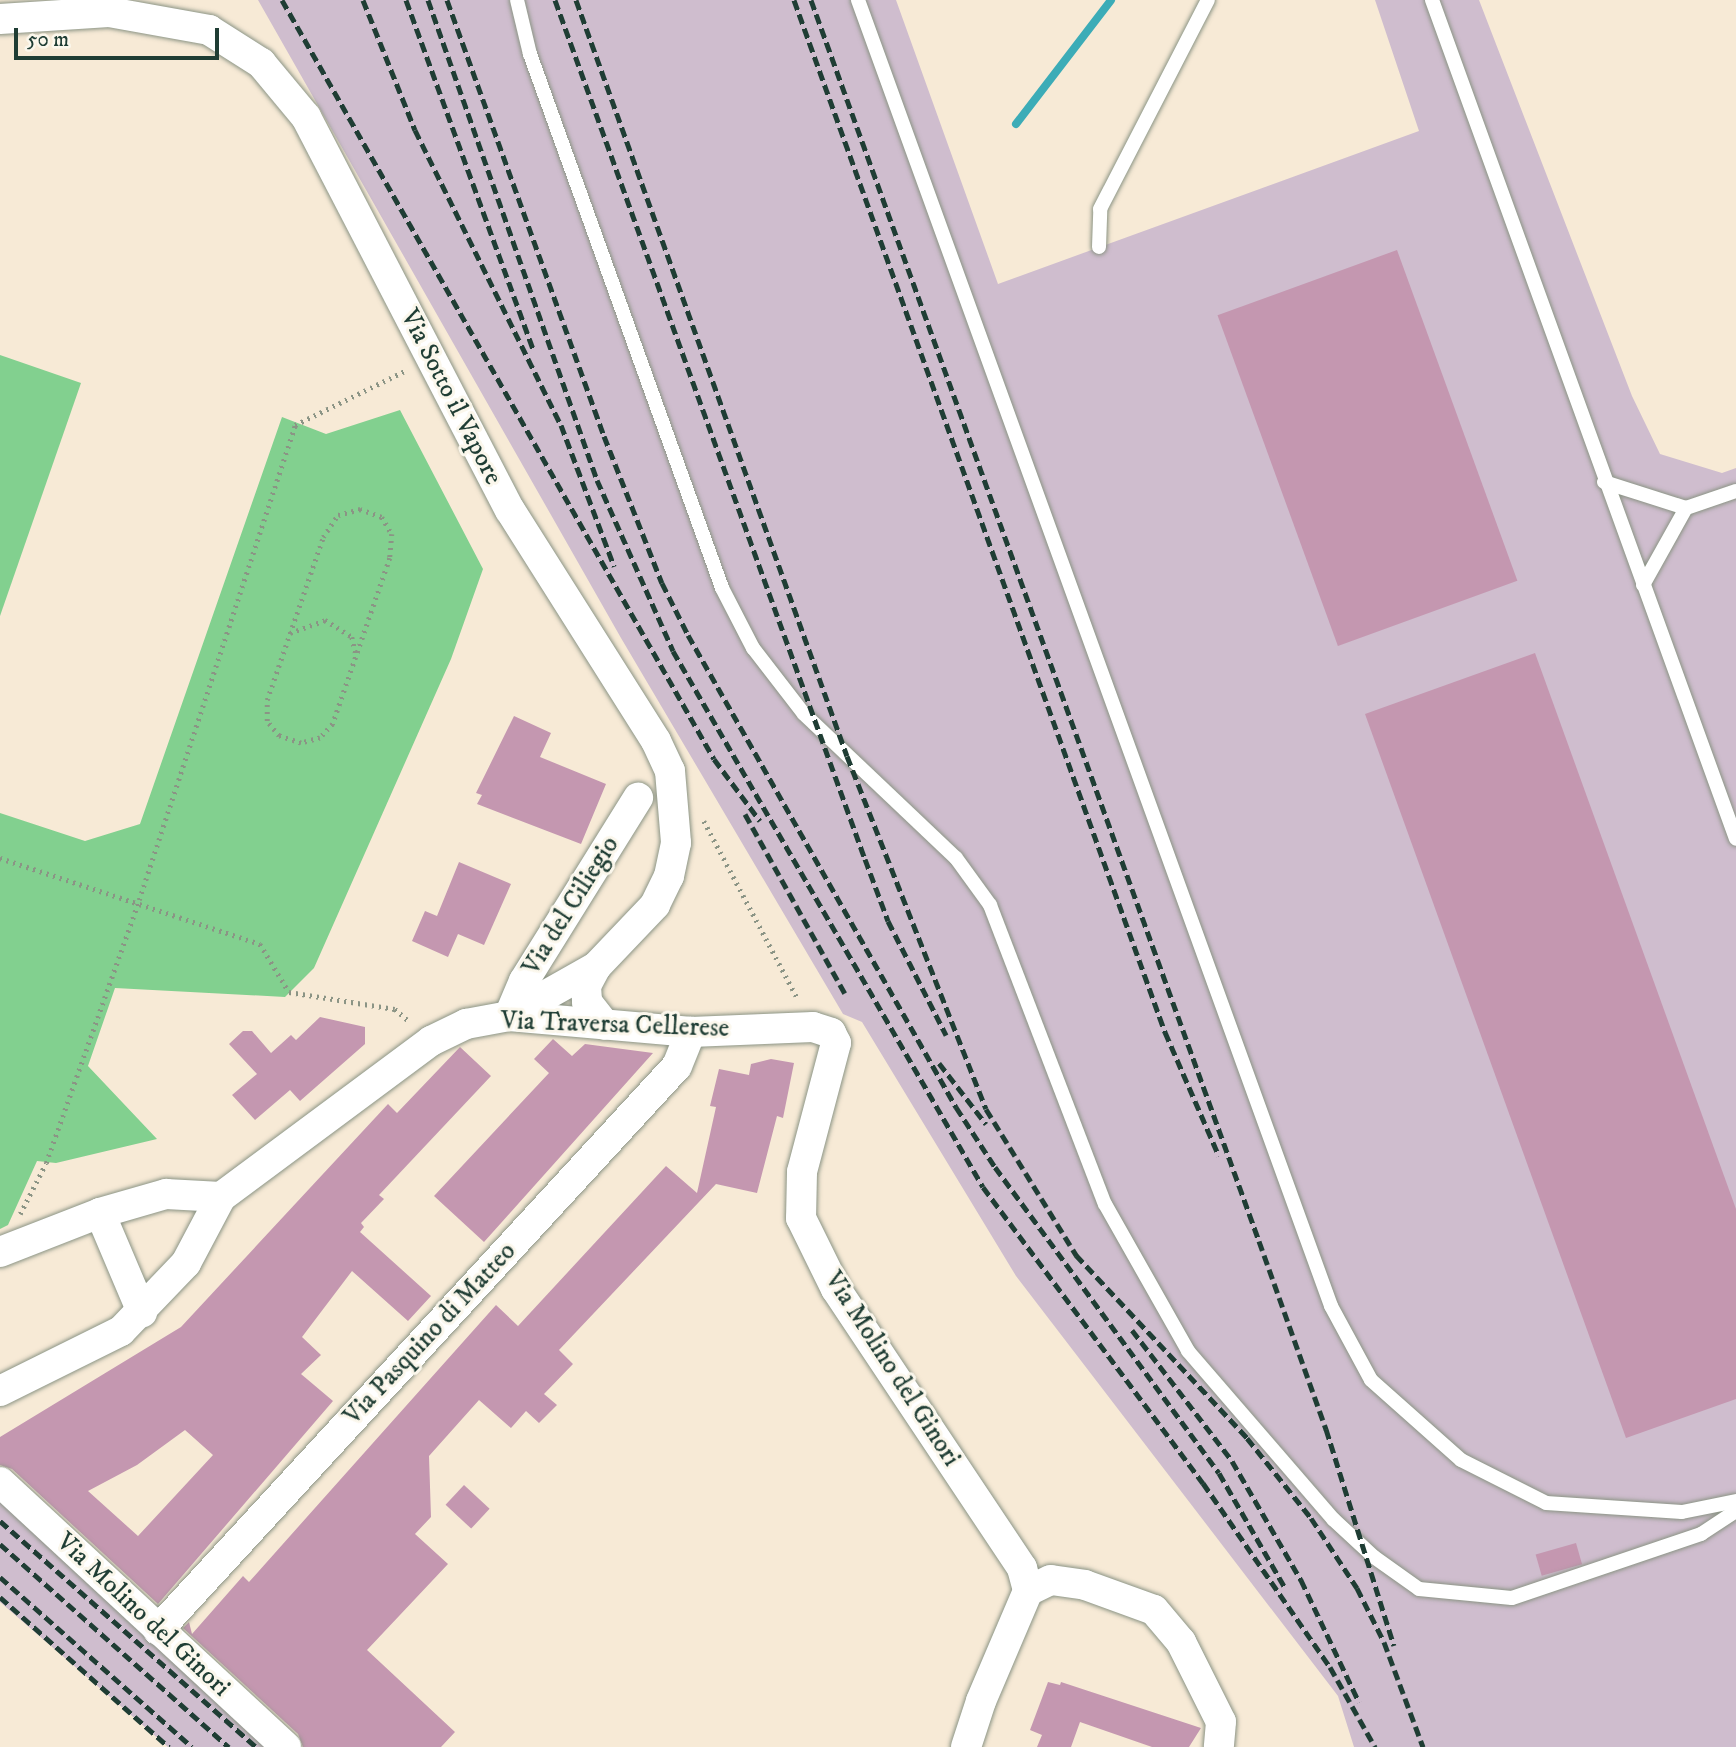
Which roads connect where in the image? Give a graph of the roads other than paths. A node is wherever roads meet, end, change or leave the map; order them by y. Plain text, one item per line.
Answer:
1 (517, 0) edge
2 (858, 0) edge
3 (1208, 0) edge
4 (1432, 0) edge
5 (0, 19) edge
6 (1099, 247) dead end
7 (1604, 482) junction
8 (1736, 491) edge
9 (1686, 508) junction
10 (1643, 585) junction
11 (638, 798) dead end
12 (1736, 839) edge
13 (596, 967) junction
14 (509, 1016) junction
15 (605, 1025) junction
16 (813, 1027) joint
17 (691, 1032) junction
18 (222, 1197) junction
19 (100, 1213) junction
20 (0, 1252) edge
21 (142, 1312) junction
22 (0, 1391) edge
23 (0, 1482) edge
24 (1736, 1501) edge
25 (1736, 1511) edge
26 (1028, 1591) junction
27 (158, 1630) junction
28 (286, 1747) edge
29 (966, 1747) edge
30 (1219, 1747) edge

1 - 25 lane
2 - 24 lane
3 - 6 lane
4 - 7 lane
5 - 13 street, Via Sotto il Vapore
7 - 9 lane
7 - 10 lane
8 - 9 lane
9 - 10 lane
10 - 12 lane
11 - 14 street, Via del Ciliegio
13 - 14 street, Via Sotto il Vapore
13 - 15 street, Via Sotto il Vapore
14 - 15 street, Via Traversa Cellerese
14 - 18 street, Via Traversa Cellerese
15 - 17 street, Via Traversa Cellerese
16 - 17 street, Via Traversa Cellerese
16 - 26 street, Via Molino del Ginori
17 - 27 street, Via Pasquino di Matteo
18 - 19 street
18 - 21 street, Via Traversa Cellerese
19 - 20 street
19 - 21 street
21 - 22 street, Via Traversa Cellerese
23 - 27 street, Via Molino del Ginori
26 - 29 street
26 - 30 street
27 - 28 street, Via Molino del Ginori

